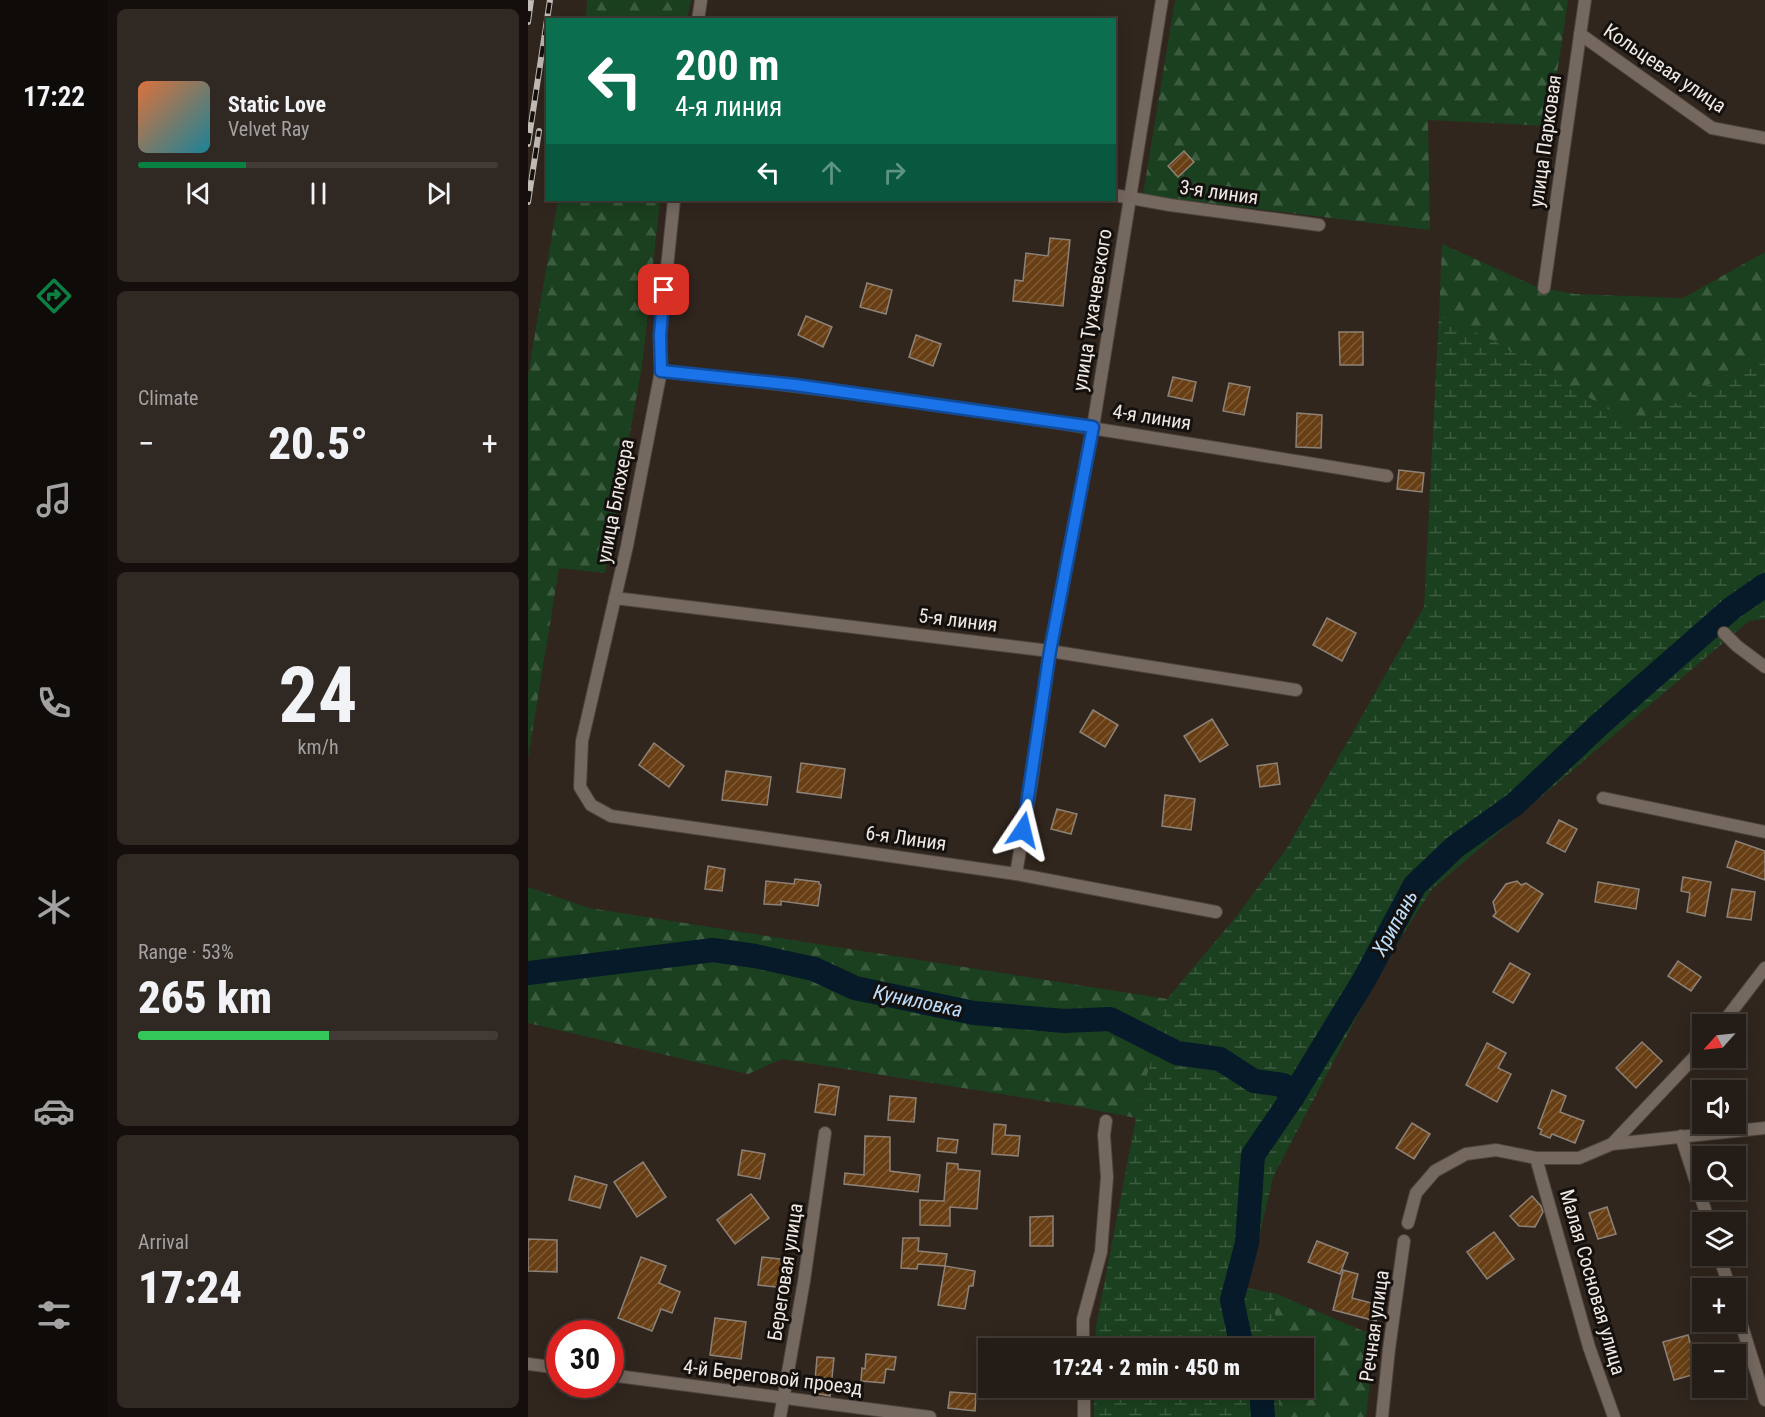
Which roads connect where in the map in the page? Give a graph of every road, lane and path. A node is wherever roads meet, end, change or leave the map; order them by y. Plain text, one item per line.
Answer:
1 (701, 0) edge
2 (1162, 0) edge
3 (1586, 0) edge
4 (698, 18) edge
5 (1580, 34) junction
6 (1765, 138) edge
7 (1116, 195) edge
8 (1131, 197) junction
9 (674, 201) edge
10 (1319, 225) dead end
11 (1544, 288) dead end
12 (661, 371) junction
13 (1093, 427) junction
14 (1387, 476) dead end
15 (615, 597) junction
16 (1724, 633) dead end
17 (1050, 651) junction
18 (1765, 667) edge
19 (1296, 690) dead end
20 (1603, 798) dead end
21 (591, 805) joint
22 (1765, 832) edge
23 (1016, 874) junction
24 (1216, 912) dead end
25 (1765, 968) edge
26 (1730, 1014) edge
27 (1692, 1059) edge
28 (1106, 1121) dead end
29 (1765, 1128) edge
30 (825, 1133) dead end
31 (1681, 1136) junction
32 (1612, 1144) junction
33 (1536, 1158) junction
34 (1706, 1212) edge
35 (1408, 1223) dead end
36 (1404, 1241) dead end
37 (1744, 1332) edge
38 (1083, 1338) edge
39 (528, 1364) edge
40 (546, 1366) edge
41 (624, 1377) edge
42 (1084, 1398) edge
43 (784, 1399) junction
44 (1765, 1400) edge
45 (780, 1417) edge
46 (930, 1417) edge
47 (1084, 1417) edge
48 (1382, 1417) edge
49 (1614, 1417) edge

1 - 4 street
2 - 8 street, улица Тухачевского
3 - 5 street, улица Парковая
5 - 6 street, Кольцевая улица
5 - 11 street, улица Парковая
7 - 8 street, 3-я линия
8 - 10 street, 3-я линия
8 - 13 street, улица Тухачевского
9 - 12 street, улица Блюхера
12 - 13 street, 4-я линия
12 - 15 street, улица Блюхера
13 - 14 street, 4-я линия
13 - 17 street, улица Тухачевского
15 - 17 street, 5-я линия
15 - 21 street, улица Блюхера
16 - 18 street
17 - 19 street, 5-я линия
17 - 23 street, улица Тухачевского
20 - 22 street
21 - 23 street, 6-я Линия
23 - 24 street, 6-я Линия
25 - 26 street
27 - 32 street
28 - 38 street
29 - 31 street
30 - 43 street, Береговая улица
31 - 32 street
31 - 34 street
32 - 33 street
33 - 35 street
33 - 49 street, Малая Сосновая улица
36 - 48 street, Речная улица
37 - 44 street
39 - 40 street
41 - 43 street, 4-й Береговой проезд
42 - 47 street
43 - 45 street, Береговая улица
43 - 46 street, 4-й Береговой проезд

